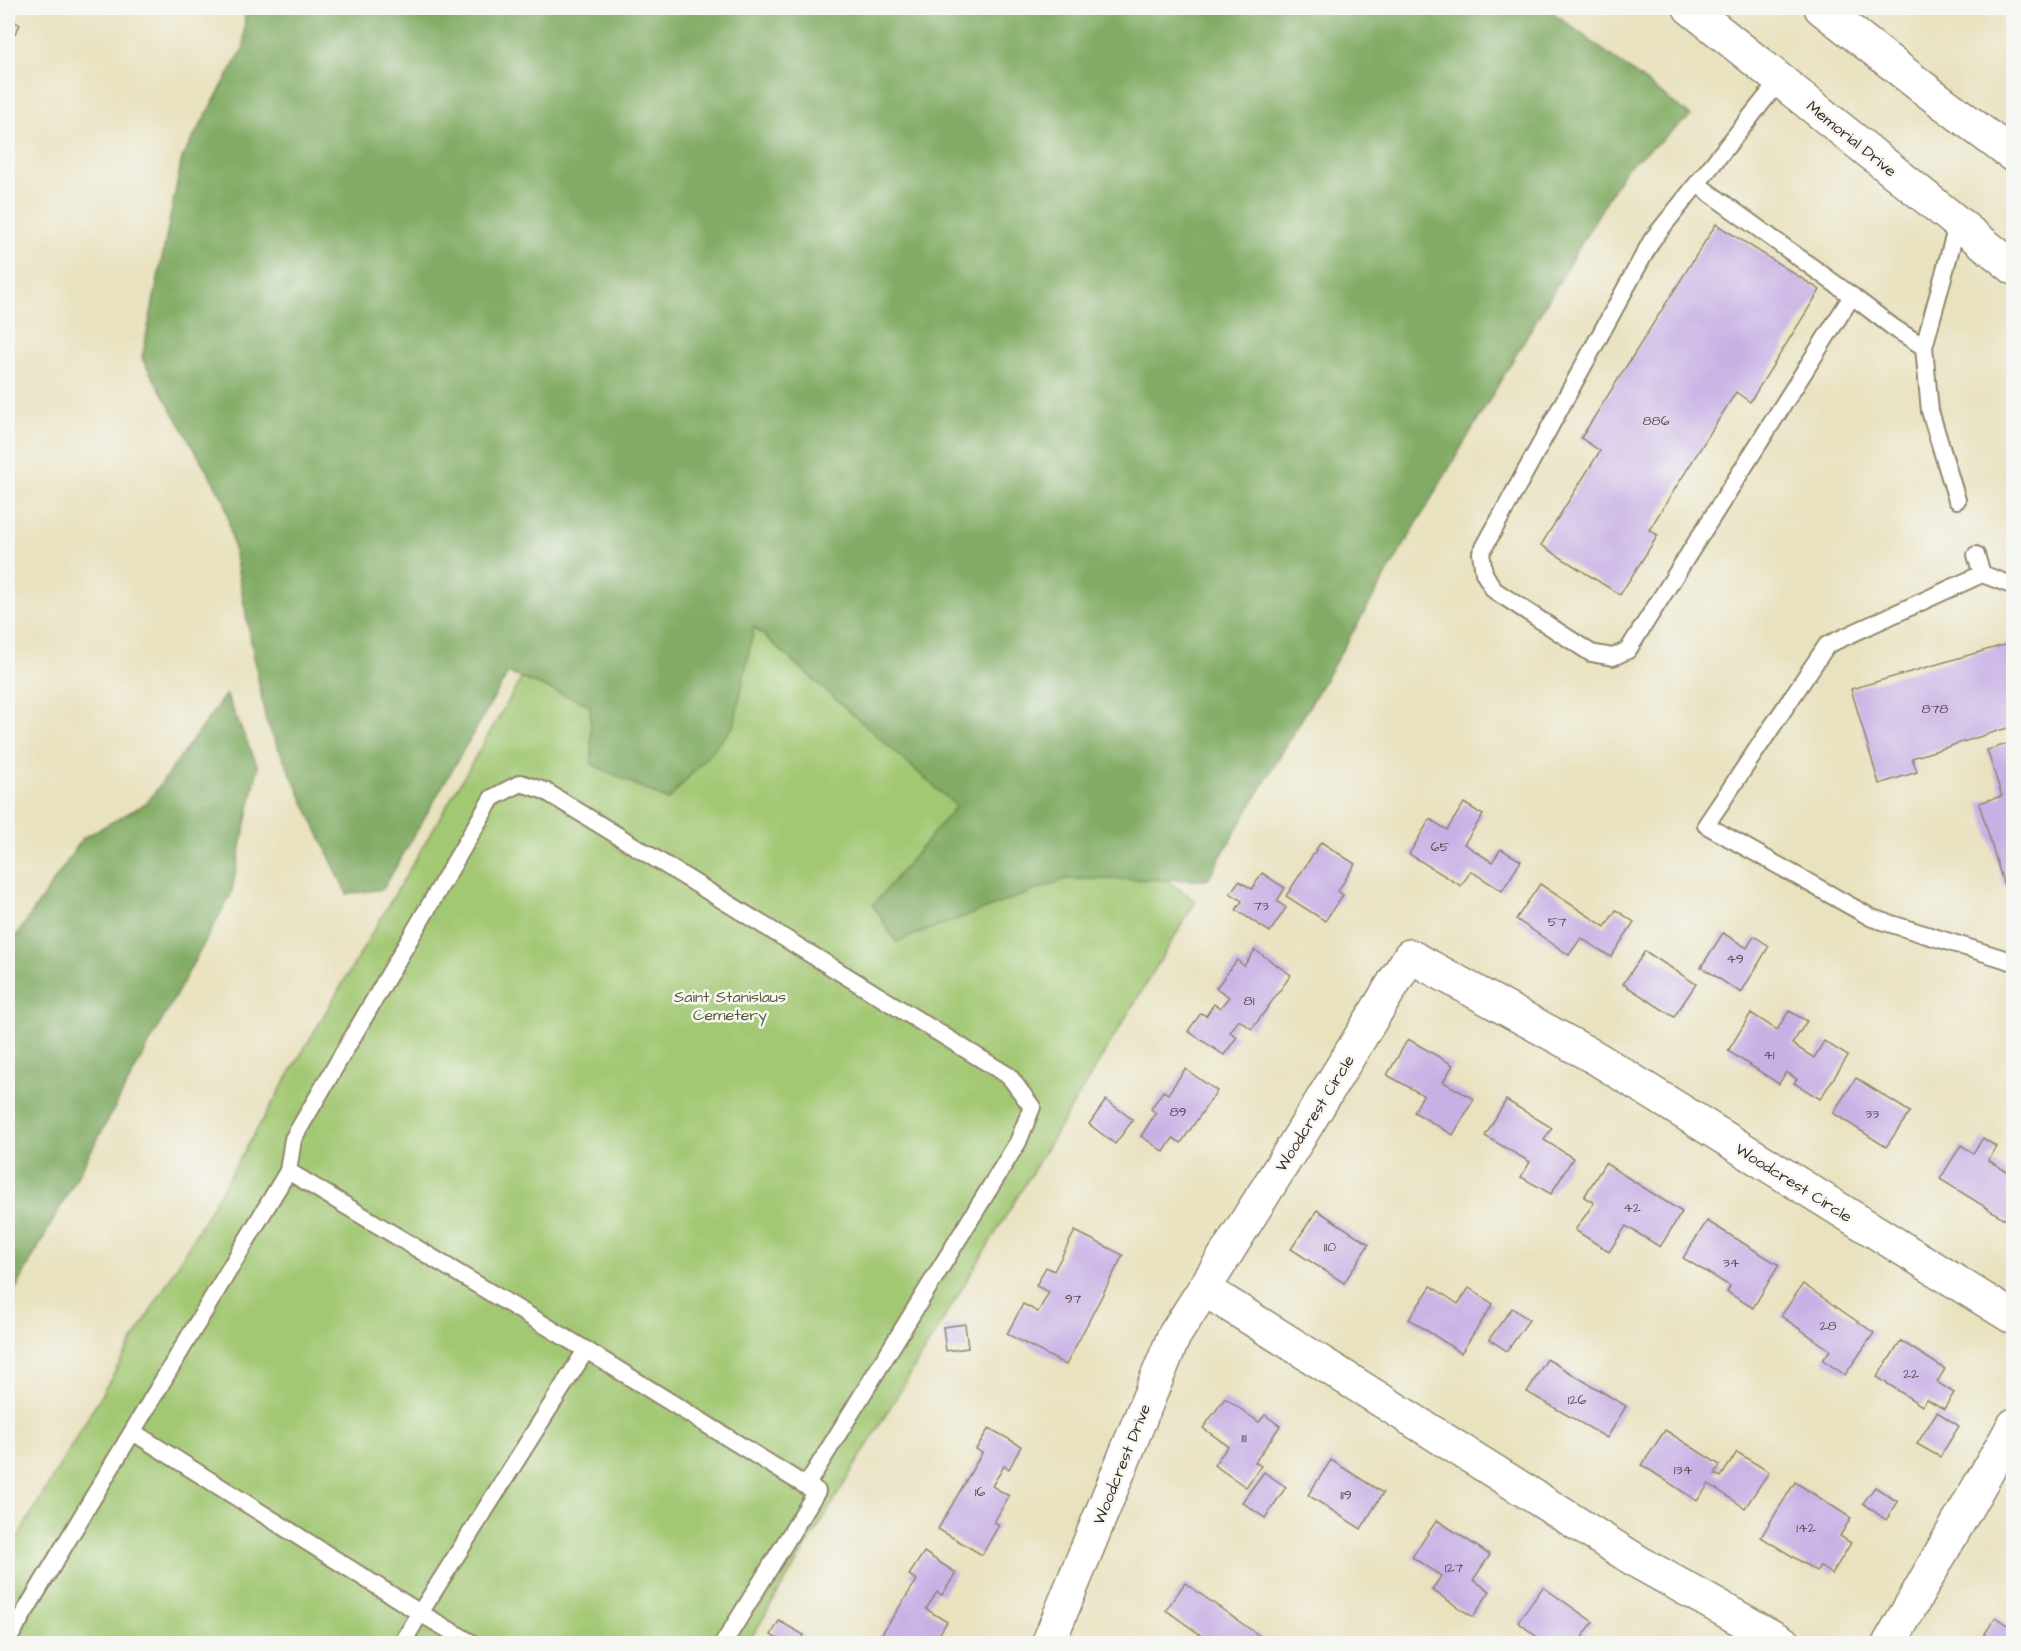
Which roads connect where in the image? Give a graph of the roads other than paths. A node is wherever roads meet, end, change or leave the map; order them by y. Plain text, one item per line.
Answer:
1 (1690, 8) edge
2 (1821, 8) edge
3 (1779, 80) junction
4 (2013, 156) edge
5 (1696, 184) junction
6 (1958, 222) junction
7 (2009, 268) edge
8 (1852, 296) junction
9 (1924, 347) junction
10 (1957, 500) dead end
11 (1976, 555) dead end
12 (1982, 574) junction
13 (2013, 586) edge
14 (2013, 962) edge
15 (288, 1171) junction
16 (1204, 1289) junction
17 (2013, 1318) edge
18 (586, 1350) junction
19 (2013, 1425) edge
20 (133, 1432) junction
21 (807, 1486) junction
22 (420, 1614) junction
23 (8, 1640) edge
24 (402, 1644) edge
25 (473, 1644) edge
26 (723, 1644) edge
27 (1048, 1644) edge
28 (1785, 1644) edge
29 (1889, 1644) edge

1 - 3 street, Memorial Drive
2 - 4 street
3 - 5 lane
3 - 6 street, Memorial Drive
5 - 8 lane
5 - 8 lane
6 - 7 street, Memorial Drive
6 - 9 lane
8 - 9 lane
9 - 10 lane
11 - 12 lane
12 - 13 lane
12 - 14 lane
15 - 18 lane
15 - 20 lane
15 - 21 lane
16 - 17 street, Woodcrest Circle
16 - 27 street, Woodcrest Drive
16 - 28 street
18 - 21 lane
18 - 22 lane
19 - 29 street
20 - 22 lane
20 - 23 lane
21 - 26 lane
22 - 24 lane
22 - 25 lane

